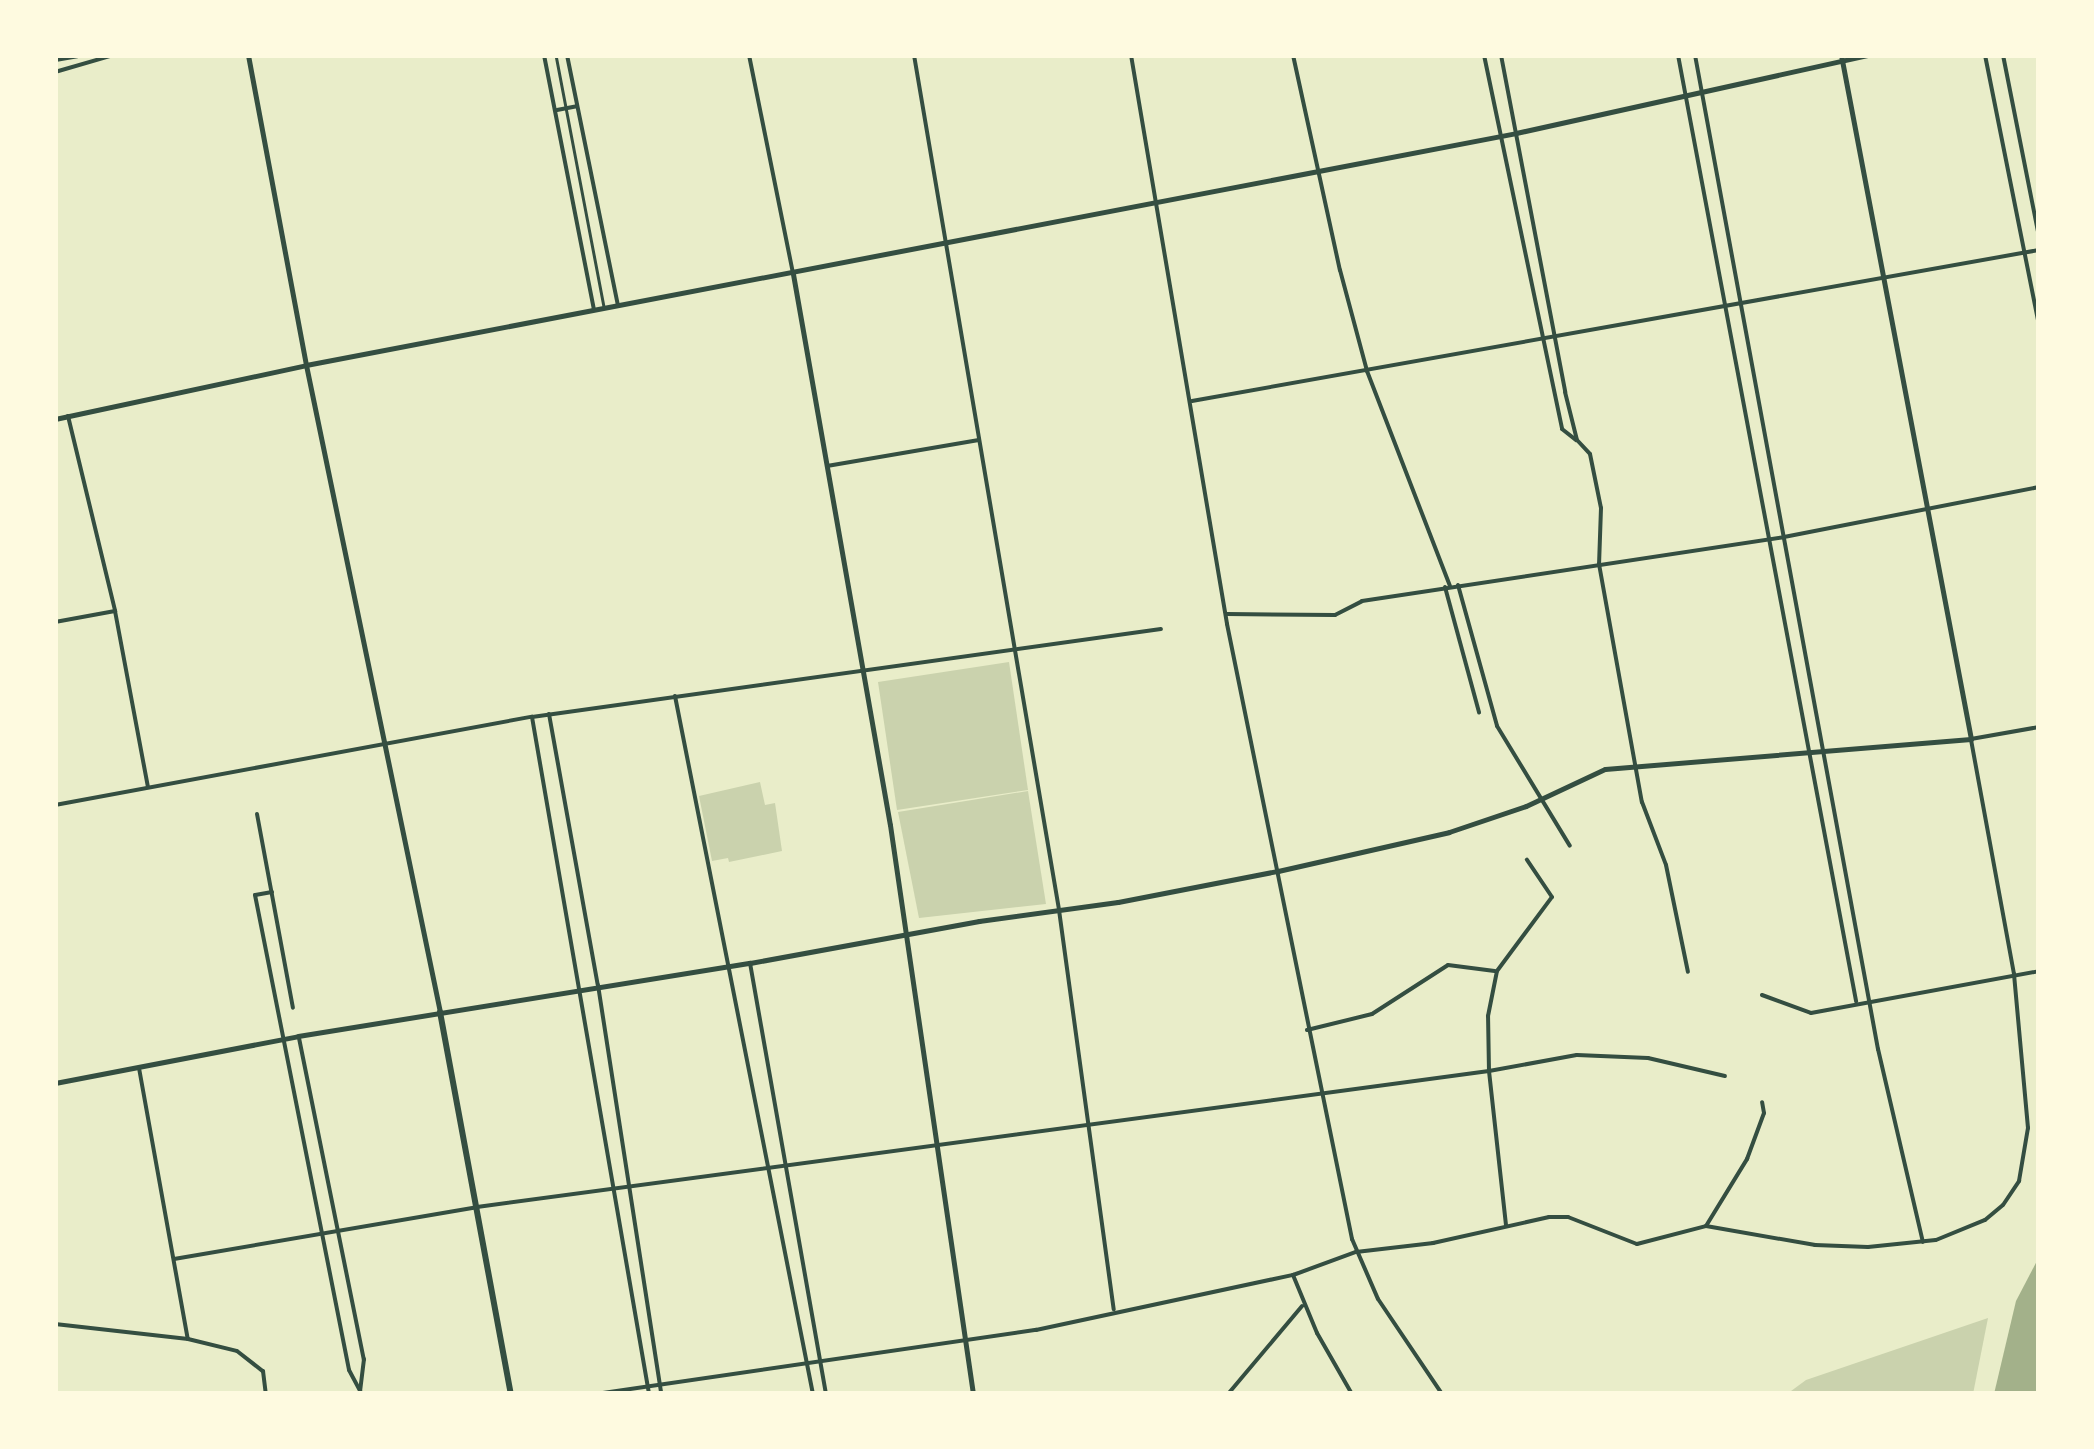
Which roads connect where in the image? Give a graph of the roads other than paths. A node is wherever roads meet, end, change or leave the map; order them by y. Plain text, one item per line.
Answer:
1 (77, 55) edge
2 (85, 55) edge
3 (142, 55) edge
4 (248, 55) edge
5 (544, 55) edge
6 (556, 55) edge
7 (567, 55) edge
8 (748, 55) edge
9 (914, 55) edge
10 (1130, 55) edge
11 (1293, 55) edge
12 (1484, 55) edge
13 (1501, 55) edge
14 (1678, 55) edge
15 (1694, 55) edge
16 (1868, 55) edge
17 (1985, 55) edge
18 (2003, 55) edge
19 (110, 56) edge
20 (1842, 58) edge
21 (55, 59) edge
22 (55, 72) edge
23 (1701, 92) junction
24 (1686, 95) junction
25 (577, 106) junction
26 (567, 108) junction
27 (555, 110) junction
28 (1516, 132) junction
29 (1501, 136) junction
30 (1316, 171) junction
31 (1156, 202) junction
32 (2039, 237) edge
33 (946, 242) junction
34 (2039, 250) edge
35 (2026, 251) junction
36 (793, 274) junction
37 (1882, 278) junction
38 (1743, 302) junction
39 (1726, 305) junction
40 (618, 306) junction
41 (604, 308) junction
42 (594, 310) junction
43 (2039, 325) edge
44 (1554, 336) junction
45 (1541, 339) junction
46 (306, 365) junction
47 (1367, 371) junction
48 (1192, 401) junction
49 (68, 416) junction
50 (55, 419) edge
51 (979, 440) junction
52 (1577, 440) junction
53 (828, 466) junction
54 (2039, 487) edge
55 (1926, 507) junction
56 (1784, 537) junction
57 (1768, 539) junction
58 (1599, 564) junction
59 (1458, 584) junction
60 (1448, 587) junction
61 (116, 611) junction
62 (1226, 614) junction
63 (55, 622) edge
64 (1160, 629) dead end
65 (1015, 647) junction
66 (862, 670) junction
67 (675, 696) junction
68 (1479, 712) dead end
69 (549, 714) junction
70 (532, 717) junction
71 (2039, 727) edge
72 (1970, 739) junction
73 (384, 745) junction
74 (1825, 754) junction
75 (1810, 756) junction
76 (1636, 765) junction
77 (148, 789) junction
78 (1543, 798) junction
79 (55, 805) edge
80 (257, 814) dead end
81 (1570, 846) dead end
82 (1527, 860) dead end
83 (1278, 871) junction
84 (272, 892) junction
85 (1059, 910) junction
86 (904, 933) junction
87 (750, 963) junction
88 (728, 966) junction
89 (1497, 971) junction
90 (2039, 971) edge
91 (1688, 972) dead end
92 (2014, 974) junction
93 (598, 986) junction
94 (580, 988) junction
95 (1762, 995) dead end
96 (1869, 999) junction
97 (1856, 1001) junction
98 (293, 1008) dead end
99 (440, 1012) junction
100 (1307, 1030) junction
101 (298, 1036) junction
102 (282, 1040) junction
103 (138, 1066) junction
104 (1489, 1071) junction
105 (1725, 1076) dead end
106 (55, 1083) edge
107 (1320, 1092) junction
108 (1762, 1102) dead end
109 (1088, 1123) junction
110 (938, 1146) junction
111 (785, 1168) junction
112 (769, 1170) junction
113 (630, 1186) junction
114 (614, 1188) junction
115 (477, 1207) junction
116 (1506, 1225) junction
117 (1706, 1226) junction
118 (339, 1232) junction
119 (322, 1234) junction
120 (1923, 1242) junction
121 (1356, 1252) junction
122 (174, 1259) junction
123 (1293, 1275) junction
124 (1304, 1304) junction
125 (1114, 1311) junction
126 (55, 1324) edge
127 (188, 1339) junction
128 (966, 1339) junction
129 (819, 1360) junction
130 (806, 1362) junction
131 (659, 1382) junction
132 (648, 1385) junction
133 (361, 1393) edge
134 (266, 1394) edge
135 (510, 1394) edge
136 (596, 1394) edge
137 (650, 1394) edge
138 (661, 1394) edge
139 (814, 1394) edge
140 (826, 1394) edge
141 (973, 1394) edge
142 (1228, 1394) edge
143 (1352, 1394) edge
144 (1442, 1394) edge

1 - 21 street
2 - 19 street
3 - 19 street
4 - 46 street
5 - 27 street
6 - 26 street
7 - 25 street
8 - 36 street
9 - 33 street
10 - 31 street
11 - 30 street
12 - 29 street
13 - 28 street
14 - 24 street
15 - 23 street
16 - 20 street
17 - 35 street
18 - 32 street
19 - 22 street
20 - 23 street
20 - 37 street
23 - 24 street
23 - 38 street
24 - 28 street
24 - 39 street
25 - 26 street
25 - 40 street
26 - 27 street
26 - 41 street
27 - 42 street
28 - 29 street
28 - 44 street
29 - 30 street
29 - 45 street
30 - 31 street
30 - 47 street
31 - 33 street
31 - 48 street
33 - 36 street
33 - 51 street
34 - 35 street
35 - 37 street
35 - 43 street
36 - 40 street
36 - 53 street
37 - 38 street
37 - 55 street
38 - 39 street
38 - 56 street
39 - 44 street
39 - 57 street
40 - 41 street
41 - 42 street
42 - 46 street
44 - 45 street
44 - 52 street
45 - 47 street
45 - 52 street
46 - 49 street
46 - 73 street
47 - 48 street
47 - 60 street
48 - 62 street
49 - 50 street
49 - 61 street
51 - 53 street
51 - 65 street
52 - 58 street
53 - 66 street
54 - 55 street
55 - 56 street
55 - 72 street
56 - 57 street
56 - 74 street
57 - 58 street
57 - 75 street
58 - 59 street
58 - 76 street
59 - 60 street
59 - 78 street
60 - 62 street
60 - 68 street
61 - 63 street
61 - 77 street
62 - 83 street
64 - 65 street
65 - 66 street
65 - 85 street
66 - 67 street
66 - 86 street
67 - 69 street
67 - 88 street
69 - 70 street
69 - 93 street
70 - 73 street
70 - 94 street
71 - 72 street
72 - 74 street
72 - 92 street
73 - 77 street
73 - 99 street
74 - 75 street
74 - 96 street
75 - 76 street
75 - 97 street
76 - 78 street
76 - 91 street
77 - 79 street
78 - 81 street
78 - 83 street
80 - 84 street
82 - 89 street
83 - 85 street
83 - 100 street
84 - 98 street
84 - 102 street
85 - 86 street
85 - 109 street
86 - 87 street
86 - 110 street
87 - 88 street
87 - 111 street
88 - 93 street
88 - 112 street
89 - 100 street
89 - 104 street
90 - 92 street
92 - 96 street
92 - 120 street
93 - 94 street
93 - 113 street
94 - 99 street
94 - 114 street
95 - 97 street
96 - 97 street
96 - 120 street
99 - 101 street
99 - 115 main road
100 - 107 street
101 - 102 street
101 - 118 street
102 - 103 street
102 - 119 street
103 - 106 street
103 - 122 street
104 - 105 street
104 - 107 street
104 - 116 street
107 - 109 street
107 - 121 street
108 - 117 street
109 - 110 street
109 - 125 street
110 - 111 street
110 - 128 street
111 - 112 street
111 - 129 street
112 - 113 street
112 - 130 street
113 - 114 street
113 - 131 street
114 - 115 street
114 - 132 street
115 - 118 street
115 - 135 main road
116 - 117 street
116 - 121 street
117 - 120 street
118 - 119 street
118 - 133 street
119 - 122 street
119 - 133 street
121 - 123 street
121 - 144 street
122 - 127 street
123 - 124 street
123 - 125 street
124 - 142 street
124 - 143 street
125 - 128 street
126 - 127 street
127 - 134 street
128 - 129 street
128 - 141 street
129 - 130 street
129 - 140 street
130 - 131 street
130 - 139 street
131 - 132 street
131 - 138 street
132 - 136 street
132 - 137 street

